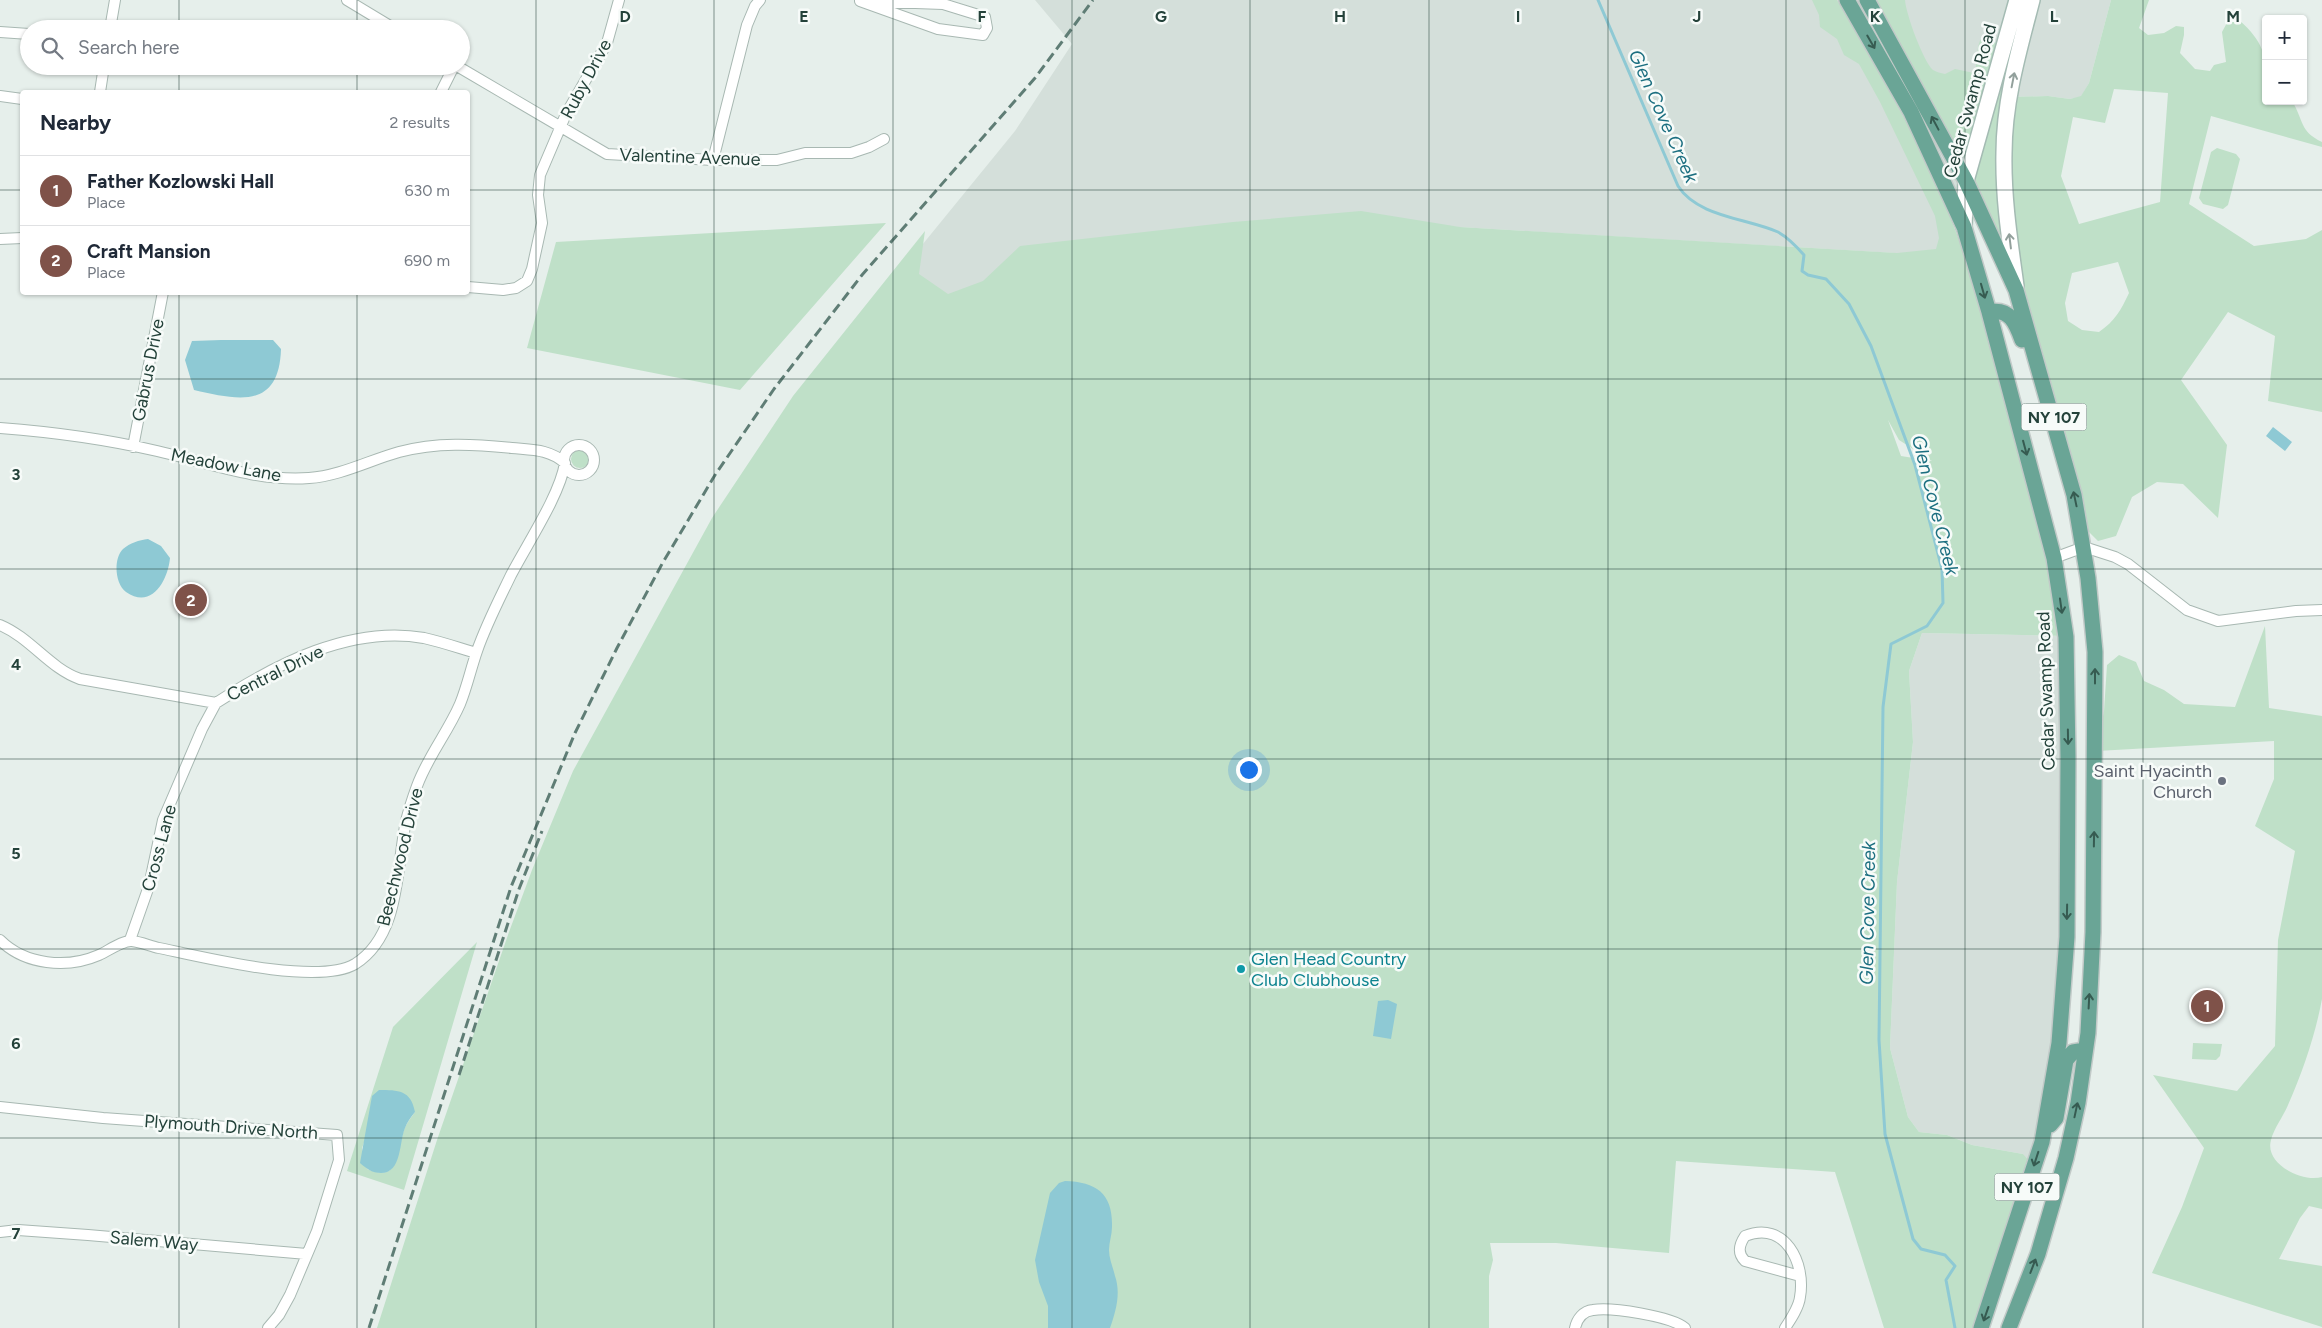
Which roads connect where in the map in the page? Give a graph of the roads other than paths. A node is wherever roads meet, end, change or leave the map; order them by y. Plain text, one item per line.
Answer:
1 (115, 0) edge
2 (347, 0) edge
3 (619, 0) edge
4 (760, 0) edge
5 (856, 0) edge
6 (1847, 0) edge
7 (1867, 0) edge
8 (2017, 0) edge
9 (2024, 0) edge
10 (2032, 0) edge
11 (112, 20) edge
12 (380, 20) edge
13 (2024, 30) junction
14 (0, 32) edge
15 (20, 33) edge
16 (470, 74) edge
17 (103, 75) edge
18 (451, 75) edge
19 (100, 90) edge
20 (442, 90) edge
21 (0, 96) edge
22 (20, 99) edge
23 (561, 128) junction
24 (884, 139) dead end
25 (713, 160) junction
26 (1966, 181) junction
27 (1964, 227) junction
28 (1, 238) edge
29 (20, 238) edge
30 (470, 287) edge
31 (2016, 290) junction
32 (162, 295) edge
33 (1989, 312) junction
34 (0, 428) edge
35 (2056, 428) junction
36 (133, 446) junction
37 (564, 463) joint
38 (2084, 547) junction
39 (2054, 558) junction
40 (2322, 610) edge
41 (0, 625) edge
42 (476, 653) junction
43 (216, 702) junction
44 (2068, 888) junction
45 (2094, 888) junction
46 (0, 940) edge
47 (130, 940) junction
48 (2085, 1050) junction
49 (0, 1107) edge
50 (2043, 1133) junction
51 (0, 1232) edge
52 (307, 1254) junction
53 (1800, 1276) junction
54 (268, 1328) edge
55 (1575, 1328) edge
56 (1685, 1328) edge
57 (1784, 1328) edge
58 (1980, 1328) edge
59 (2009, 1328) edge

1 - 11 street
2 - 12 street
3 - 23 street, Ruby Drive
4 - 25 street
5 - 5 street
6 -> 27 main road, NY 107
26 -> 7 main road, NY 107
8 - 26 main road, Cedar Swamp Road
9 - 13 main road
10 - 13 main road, Cedar Swamp Road
31 -> 13 main road, Cedar Swamp Road
14 - 15 street
16 - 23 street, Valentine Avenue
17 - 19 street
18 - 20 street
21 - 22 street
23 - 25 street, Valentine Avenue
23 - 30 street, Ruby Drive
24 - 25 street, Valentine Avenue
26 - 27 main road, Cedar Swamp Road
26 - 31 main road, NY 107
27 -> 33 main road, Cedar Swamp Road / NY 107
28 - 29 street
31 - 35 main road, Cedar Swamp Road / NY 107
32 - 36 street, Gabrus Drive
33 - 35 main road
33 -> 39 main road, Cedar Swamp Road / NY 107
34 - 36 street, Meadow Lane
38 -> 35 main road, Cedar Swamp Road / NY 107
36 - 37 street, Meadow Lane
37 - 42 street, Beechwood Drive
38 - 39 street
38 - 40 street
45 -> 38 main road, Cedar Swamp Road / NY 107
39 -> 44 main road, Cedar Swamp Road / NY 107
41 - 43 street, Central Drive
42 - 43 street, Central Drive
42 - 47 street, Beechwood Drive
43 - 47 street, Cross Lane
44 - 45 main road
44 -> 50 main road, Cedar Swamp Road / NY 107
48 -> 45 main road, Cedar Swamp Road / NY 107
46 - 47 street
48 - 50 main road
59 -> 48 main road, Cedar Swamp Road / NY 107
49 - 52 street, Plymouth Drive North
50 -> 58 main road, Cedar Swamp Road / NY 107
51 - 52 street, Salem Way
52 - 54 street
53 - 53 street
53 - 57 street
55 - 56 street

